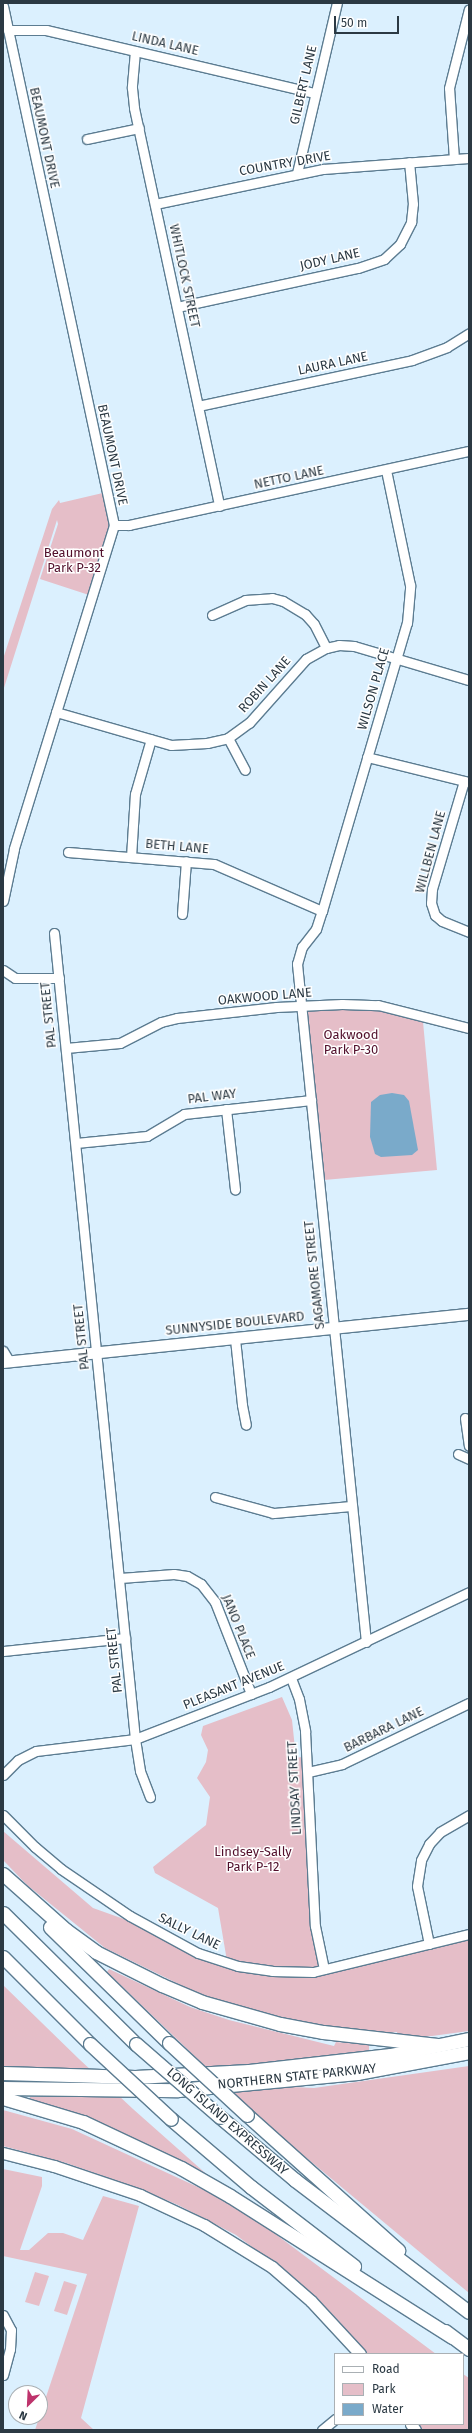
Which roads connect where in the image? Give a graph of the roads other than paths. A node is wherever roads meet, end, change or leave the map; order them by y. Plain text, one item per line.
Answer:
1 (337, 3) edge
2 (3, 6) edge
3 (469, 9) edge
4 (467, 26) edge
5 (8, 30) junction
6 (134, 51) junction
7 (316, 93) junction
8 (138, 128) junction
9 (87, 139) dead end
10 (469, 158) edge
11 (454, 159) junction
12 (409, 162) junction
13 (297, 173) junction
14 (155, 204) junction
15 (177, 307) junction
16 (469, 333) edge
17 (198, 406) junction
18 (469, 451) edge
19 (386, 470) junction
20 (220, 506) junction
21 (114, 525) junction
22 (212, 615) dead end
23 (326, 648) junction
24 (396, 659) junction
25 (469, 680) edge
26 (56, 712) junction
27 (228, 738) junction
28 (151, 739) junction
29 (367, 757) junction
30 (245, 770) dead end
31 (466, 781) edge
32 (68, 852) dead end
33 (131, 856) junction
34 (186, 861) junction
35 (3, 901) edge
36 (322, 911) junction
37 (182, 914) dead end
38 (469, 932) edge
39 (54, 933) dead end
40 (3, 970) edge
41 (58, 978) junction
42 (301, 1006) junction
43 (469, 1028) edge
44 (66, 1048) junction
45 (311, 1100) junction
46 (226, 1109) junction
47 (76, 1143) junction
48 (235, 1189) dead end
49 (469, 1314) edge
50 (334, 1328) junction
51 (235, 1339) junction
52 (3, 1351) edge
53 (96, 1352) junction
54 (6, 1361) edge
55 (465, 1418) dead end
56 (246, 1425) dead end
57 (469, 1446) edge
58 (458, 1454) dead end
59 (469, 1459) edge
60 (215, 1497) dead end
61 (352, 1506) junction
62 (120, 1578) junction
63 (469, 1592) edge
64 (125, 1638) junction
65 (366, 1642) junction
66 (3, 1651) edge
67 (290, 1678) junction
68 (251, 1694) junction
69 (469, 1703) edge
70 (135, 1739) junction
71 (308, 1772) junction
72 (3, 1775) edge
73 (150, 1797) dead end
74 (3, 1815) edge
75 (469, 1815) edge
76 (3, 1874) edge
77 (3, 1878) edge
78 (3, 1913) edge
79 (469, 1934) edge
80 (429, 1944) junction
81 (3, 1957) edge
82 (324, 1969) junction
83 (469, 2039) edge
84 (437, 2045) junction
85 (469, 2052) edge
86 (469, 2060) edge
87 (433, 2061) junction
88 (3, 2073) edge
89 (3, 2088) edge
90 (3, 2098) edge
91 (3, 2153) edge
92 (469, 2312) edge
93 (3, 2315) edge
94 (452, 2337) junction
95 (469, 2349) edge
96 (359, 2353) edge
97 (3, 2375) edge
98 (334, 2420) edge
99 (322, 2430) edge

1 - 7 street, GILBERT LANE
2 - 5 street, BEAUMONT DRIVE
3 - 4 street
4 - 11 street
5 - 6 street, LINDA LANE
5 - 21 street, BEAUMONT DRIVE
6 - 7 street, LINDA LANE
6 - 8 street, WHITLOCK STREET
7 - 13 street, GILBERT LANE
8 - 9 street
8 - 14 street, WHITLOCK STREET
10 - 11 street, COUNTRY DRIVE
11 - 12 street, COUNTRY DRIVE
12 - 13 street, COUNTRY DRIVE
12 - 15 street, JODY LANE
13 - 14 street, COUNTRY DRIVE
14 - 15 street, WHITLOCK STREET
15 - 17 street, WHITLOCK STREET
16 - 17 street, LAURA LANE
17 - 20 street, WHITLOCK STREET
18 - 19 street, NETTO LANE
19 - 20 street, NETTO LANE
19 - 24 street, WILSON PLACE
20 - 21 street, NETTO LANE
21 - 26 street, BEAUMONT DRIVE
22 - 23 street
23 - 24 street, ROBIN LANE
23 - 27 street, ROBIN LANE
24 - 25 street, ROBIN LANE
24 - 29 street, WILSON PLACE
26 - 28 street, ROBIN LANE
26 - 35 street, BEAUMONT DRIVE
27 - 28 street, ROBIN LANE
27 - 30 street
28 - 33 street
29 - 31 street
29 - 36 street, WILSON PLACE
31 - 38 street, WILLBEN LANE
32 - 33 street, BETH LANE
33 - 34 street, BETH LANE
34 - 36 street, BETH LANE
34 - 37 street
36 - 42 street, SAGAMORE STREET
39 - 41 street, PAL STREET
40 - 41 street
41 - 44 street, PAL STREET
42 - 43 street, OAKWOOD LANE
42 - 44 street, OAKWOOD LANE
42 - 45 street, SAGAMORE STREET
44 - 47 street, PAL STREET
45 - 46 street, PAL WAY
45 - 50 street, SAGAMORE STREET
46 - 47 street, PAL WAY
46 - 48 street
47 - 53 street, PAL STREET
49 - 50 main road, SUNNYSIDE BOULEVARD
50 - 51 main road, SUNNYSIDE BOULEVARD
50 - 61 street, SAGAMORE STREET
51 - 53 main road, SUNNYSIDE BOULEVARD
51 - 56 street
52 - 54 street
53 - 54 main road, SUNNYSIDE BOULEVARD
53 - 62 street, PAL STREET
55 - 57 street
58 - 59 street
60 - 61 street
61 - 65 street, SAGAMORE STREET
62 - 64 street, PAL STREET
62 - 68 street, JANO PLACE
63 - 65 street, PLEASANT AVENUE
64 - 66 street
64 - 70 street, PAL STREET
65 - 67 street, PLEASANT AVENUE
67 - 68 street, PLEASANT AVENUE
67 - 71 street, LINDSAY STREET
68 - 70 street, PLEASANT AVENUE
69 - 71 street, BARBARA LANE
70 - 72 street, PLEASANT AVENUE
70 - 73 street, PAL STREET
71 - 82 street, LINDSAY STREET
74 - 82 street, SALLY LANE
75 - 80 street
76 - 84 highway
77 - 92 highway, bridge
78 - 92 highway, LONG ISLAND EXPRESSWAY, bridge
79 - 80 street, SALLY LANE
80 - 82 street, SALLY LANE
81 - 94 highway, bridge
83 - 84 highway, NORTHERN STATE PARKWAY
84 - 88 highway, NORTHERN STATE PARKWAY
85 - 87 highway, NORTHERN STATE PARKWAY
86 - 87 highway
87 - 89 highway, NORTHERN STATE PARKWAY
90 - 94 highway
91 - 96 main road
93 - 97 street
94 - 95 highway
98 - 99 street

